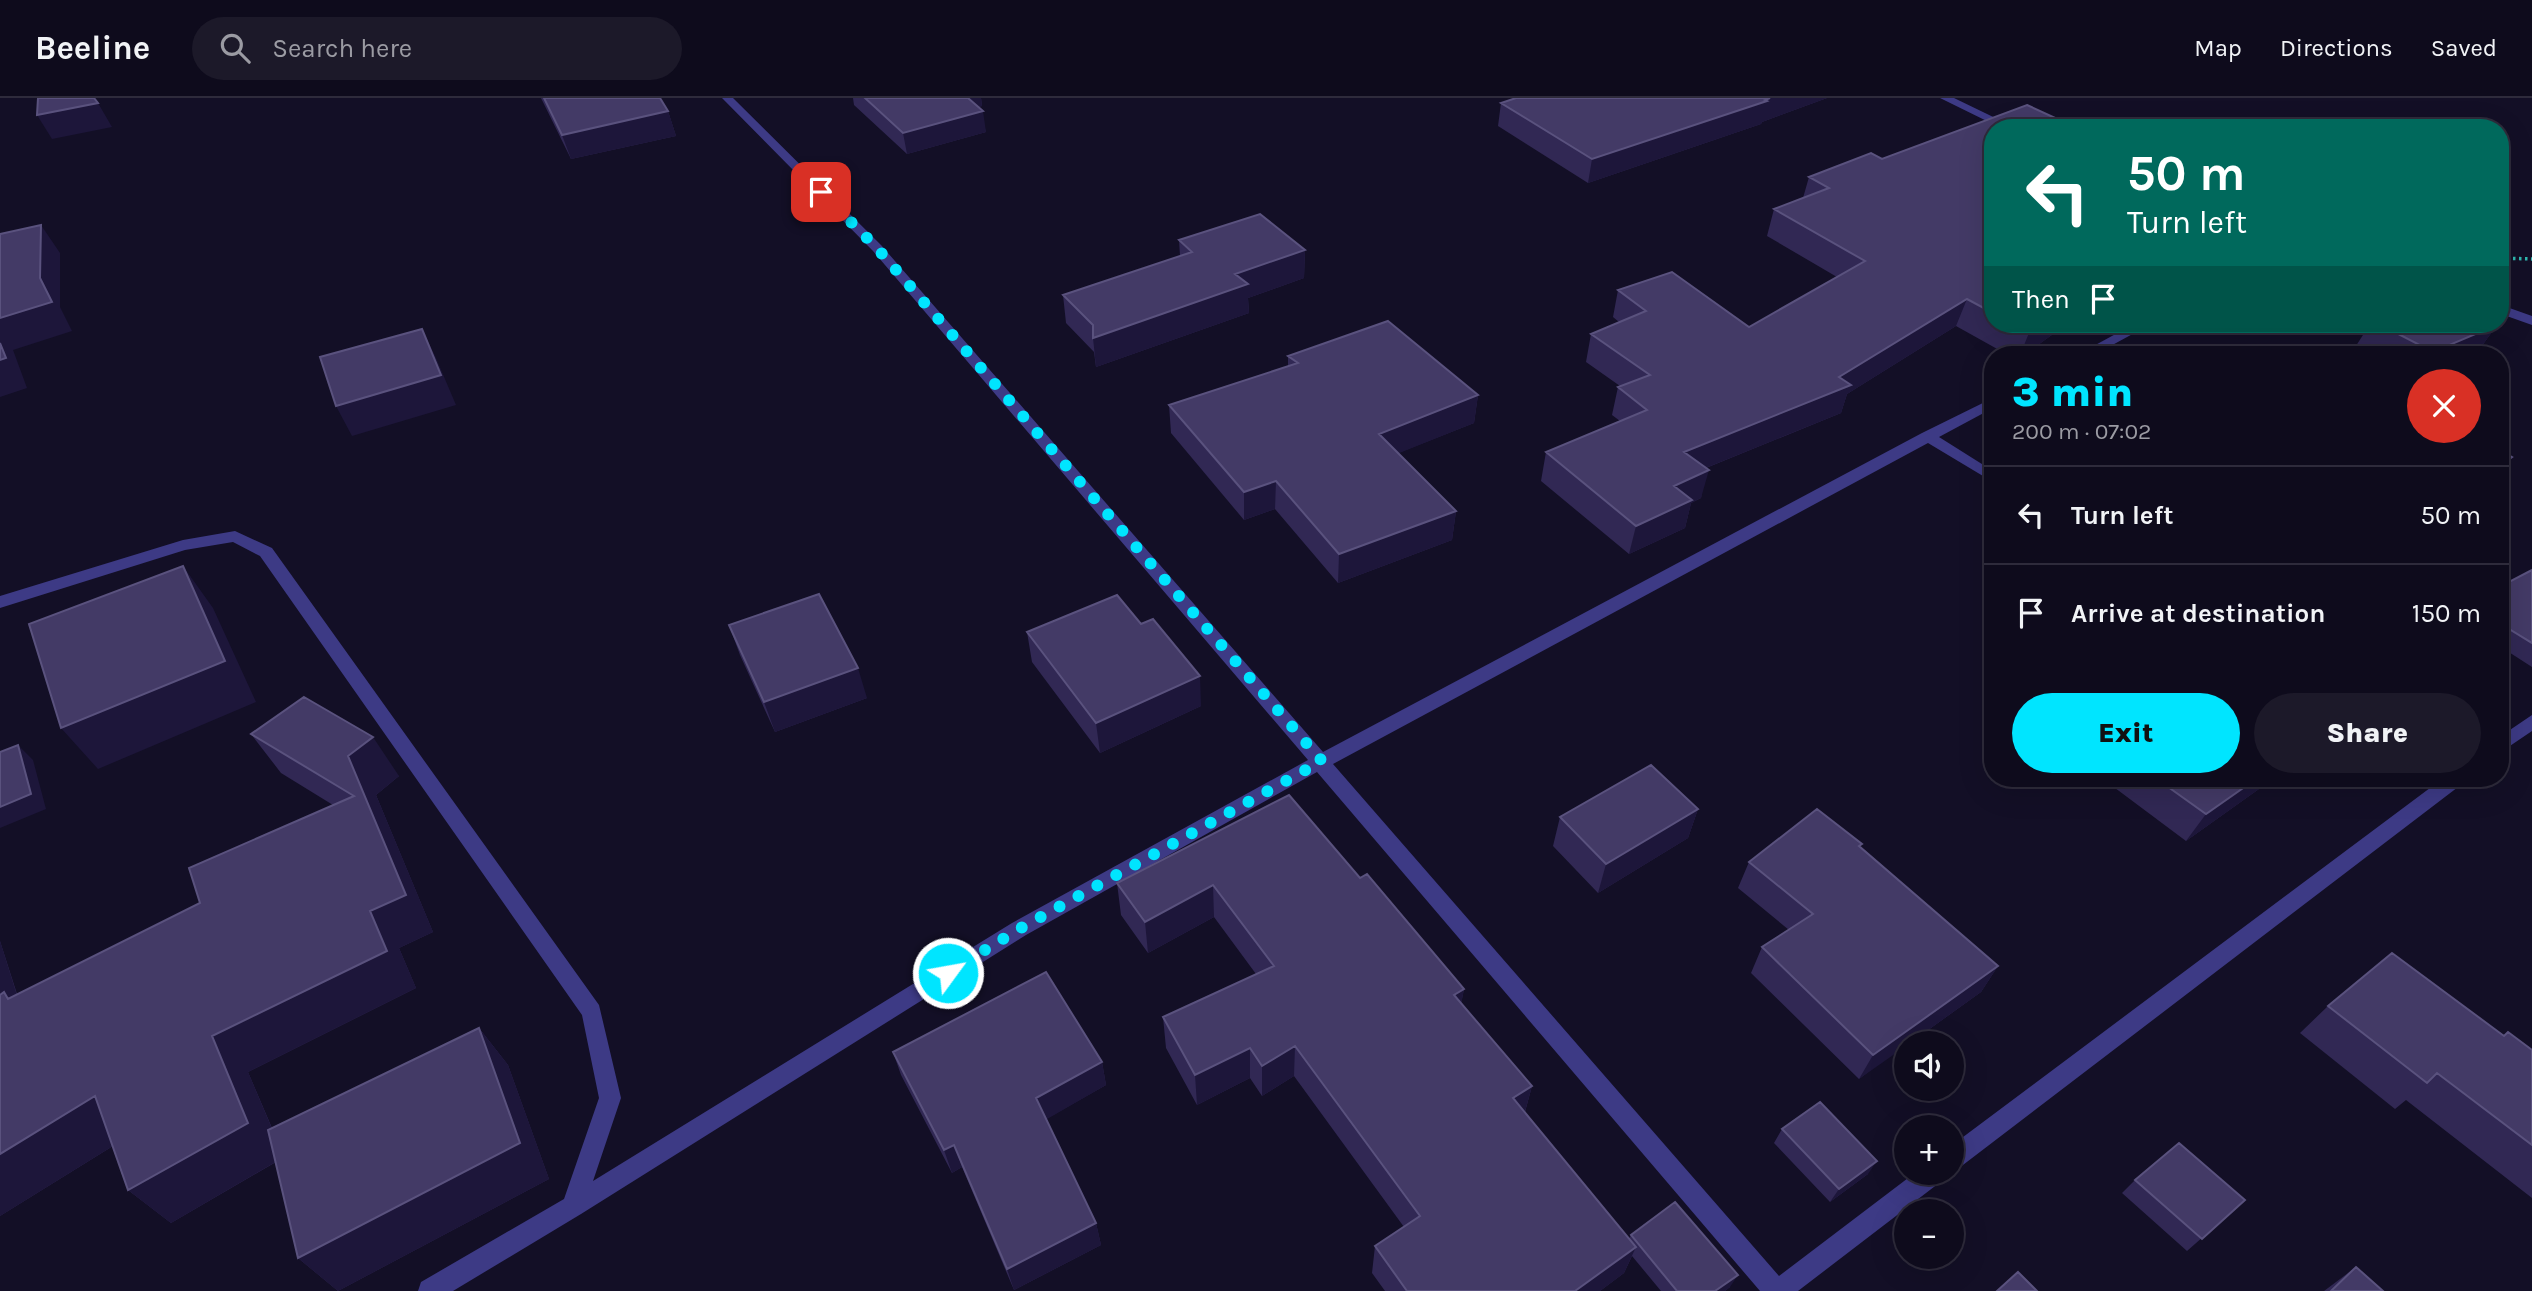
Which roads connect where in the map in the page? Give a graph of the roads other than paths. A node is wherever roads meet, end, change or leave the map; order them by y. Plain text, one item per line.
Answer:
1 (727, 98) edge
2 (1945, 98) edge
3 (1991, 119) edge
4 (2509, 312) edge
5 (2532, 321) edge
6 (2127, 333) edge
7 (2101, 346) edge
8 (1984, 407) edge
9 (1927, 436) junction
10 (1984, 471) edge
11 (0, 603) edge
12 (2532, 722) edge
13 (2509, 739) edge
14 (1322, 761) junction
15 (2444, 787) edge
16 (1964, 1150) edge
17 (1918, 1185) edge
18 (573, 1206) junction
19 (430, 1291) edge
20 (1777, 1291) edge

1 - 14 street
2 - 3 street
4 - 5 street
6 - 7 street
8 - 9 street
9 - 10 street
9 - 14 street
11 - 18 street
12 - 13 street
14 - 18 street
14 - 20 street
15 - 16 street
17 - 20 street
18 - 19 street

